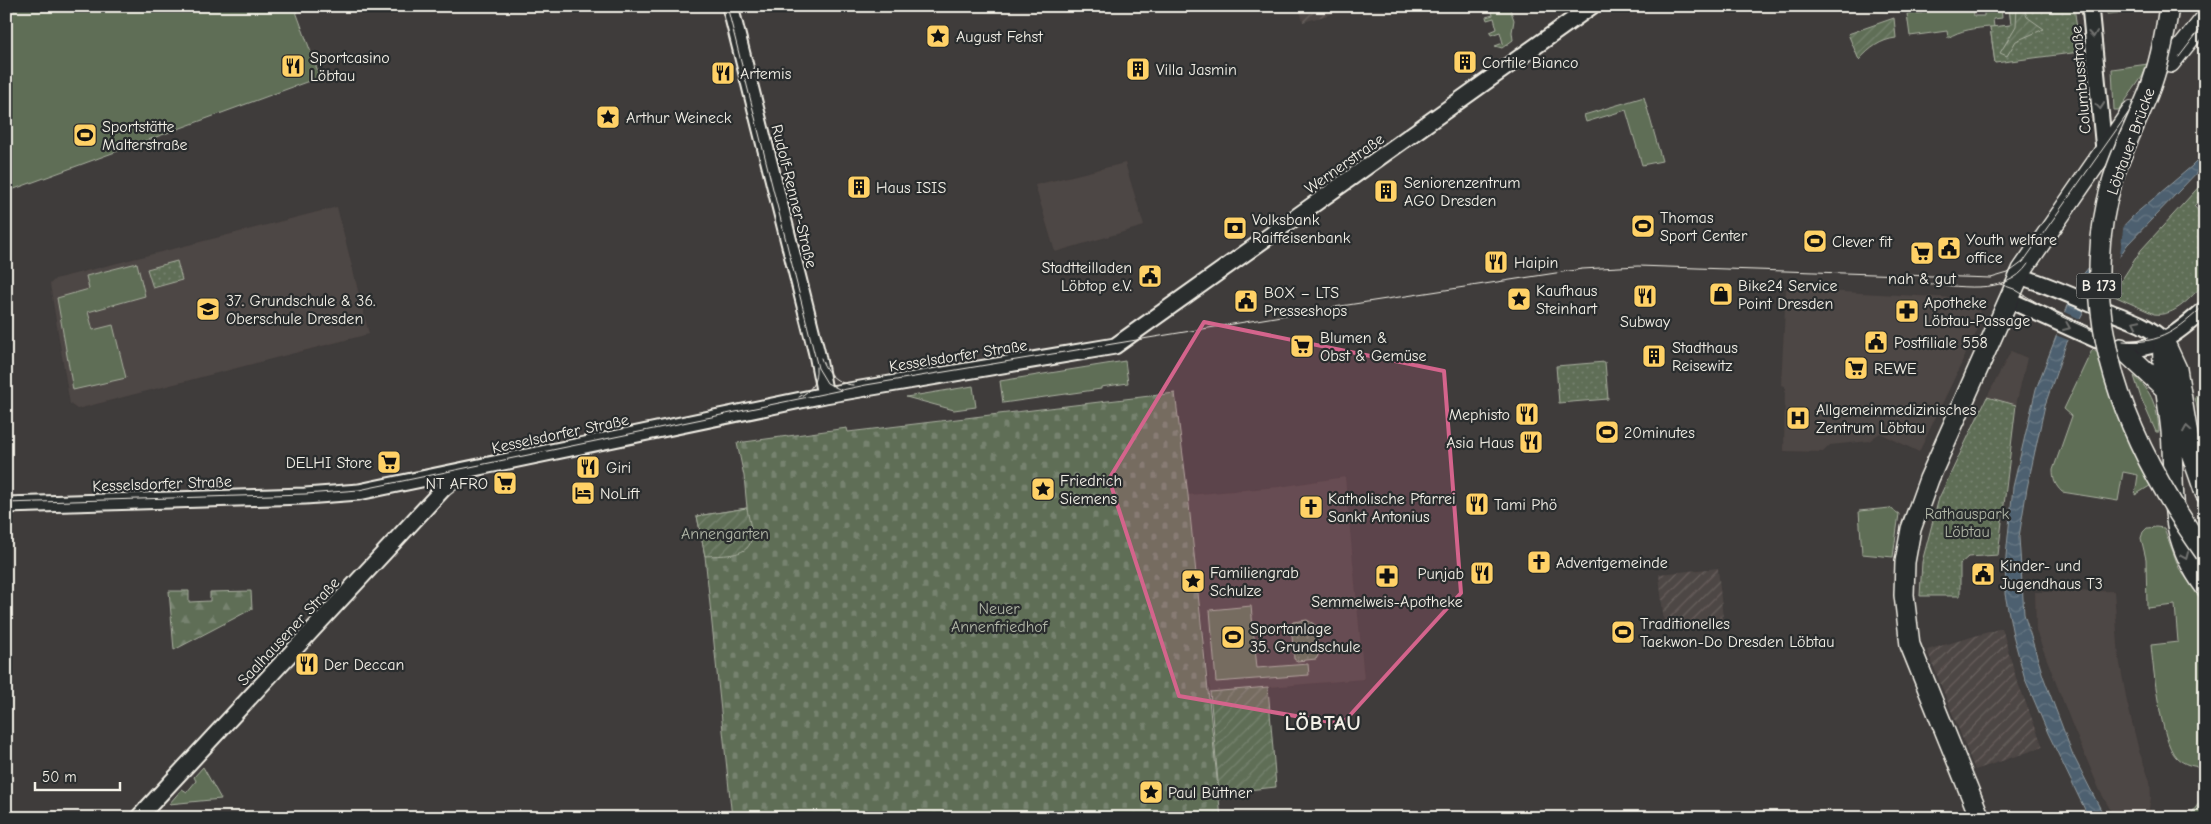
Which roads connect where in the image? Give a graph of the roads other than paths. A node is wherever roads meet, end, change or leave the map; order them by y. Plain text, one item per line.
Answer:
1 (730, 6) edge
2 (1592, 6) edge
3 (2090, 6) edge
4 (2170, 6) edge
5 (2182, 6) edge
6 (2204, 20) edge
7 (2170, 63) dead end
8 (2132, 111) dead end
9 (2104, 150) junction
10 (2019, 276) junction
11 (2009, 300) junction
12 (2205, 309) edge
13 (2096, 339) dead end
14 (2163, 340) junction
15 (1115, 346) joint
16 (2124, 349) joint
17 (2164, 388) junction
18 (825, 395) junction
19 (466, 471) junction
20 (2205, 493) edge
21 (6, 505) edge
22 (2205, 530) edge
23 (2205, 552) edge
24 (2205, 587) edge
25 (138, 818) edge
26 (1980, 818) edge

1 - 18 street, Rudolf-Renner-Straße
2 - 15 street, Wernerstraße
3 -> 9 street, Columbusstraße
4 - 23 main road, Löbtauer Brücke / B 173, bridge
5 - 22 main road, Löbtauer Brücke / B 173
6 - 7 main road
8 - 9 main road
9 - 10 main road
10 - 11 main road
14 -> 10 street
11 -> 13 street
11 - 26 main road
12 - 14 street
14 - 16 street
14 - 17 main road
20 -> 14 main road
15 - 18 street, Kesselsdorfer Straße
16 - 17 main road
17 -> 24 main road
18 - 19 street, Kesselsdorfer Straße
19 - 21 street, Kesselsdorfer Straße
19 - 25 street, Saalhausener Straße

